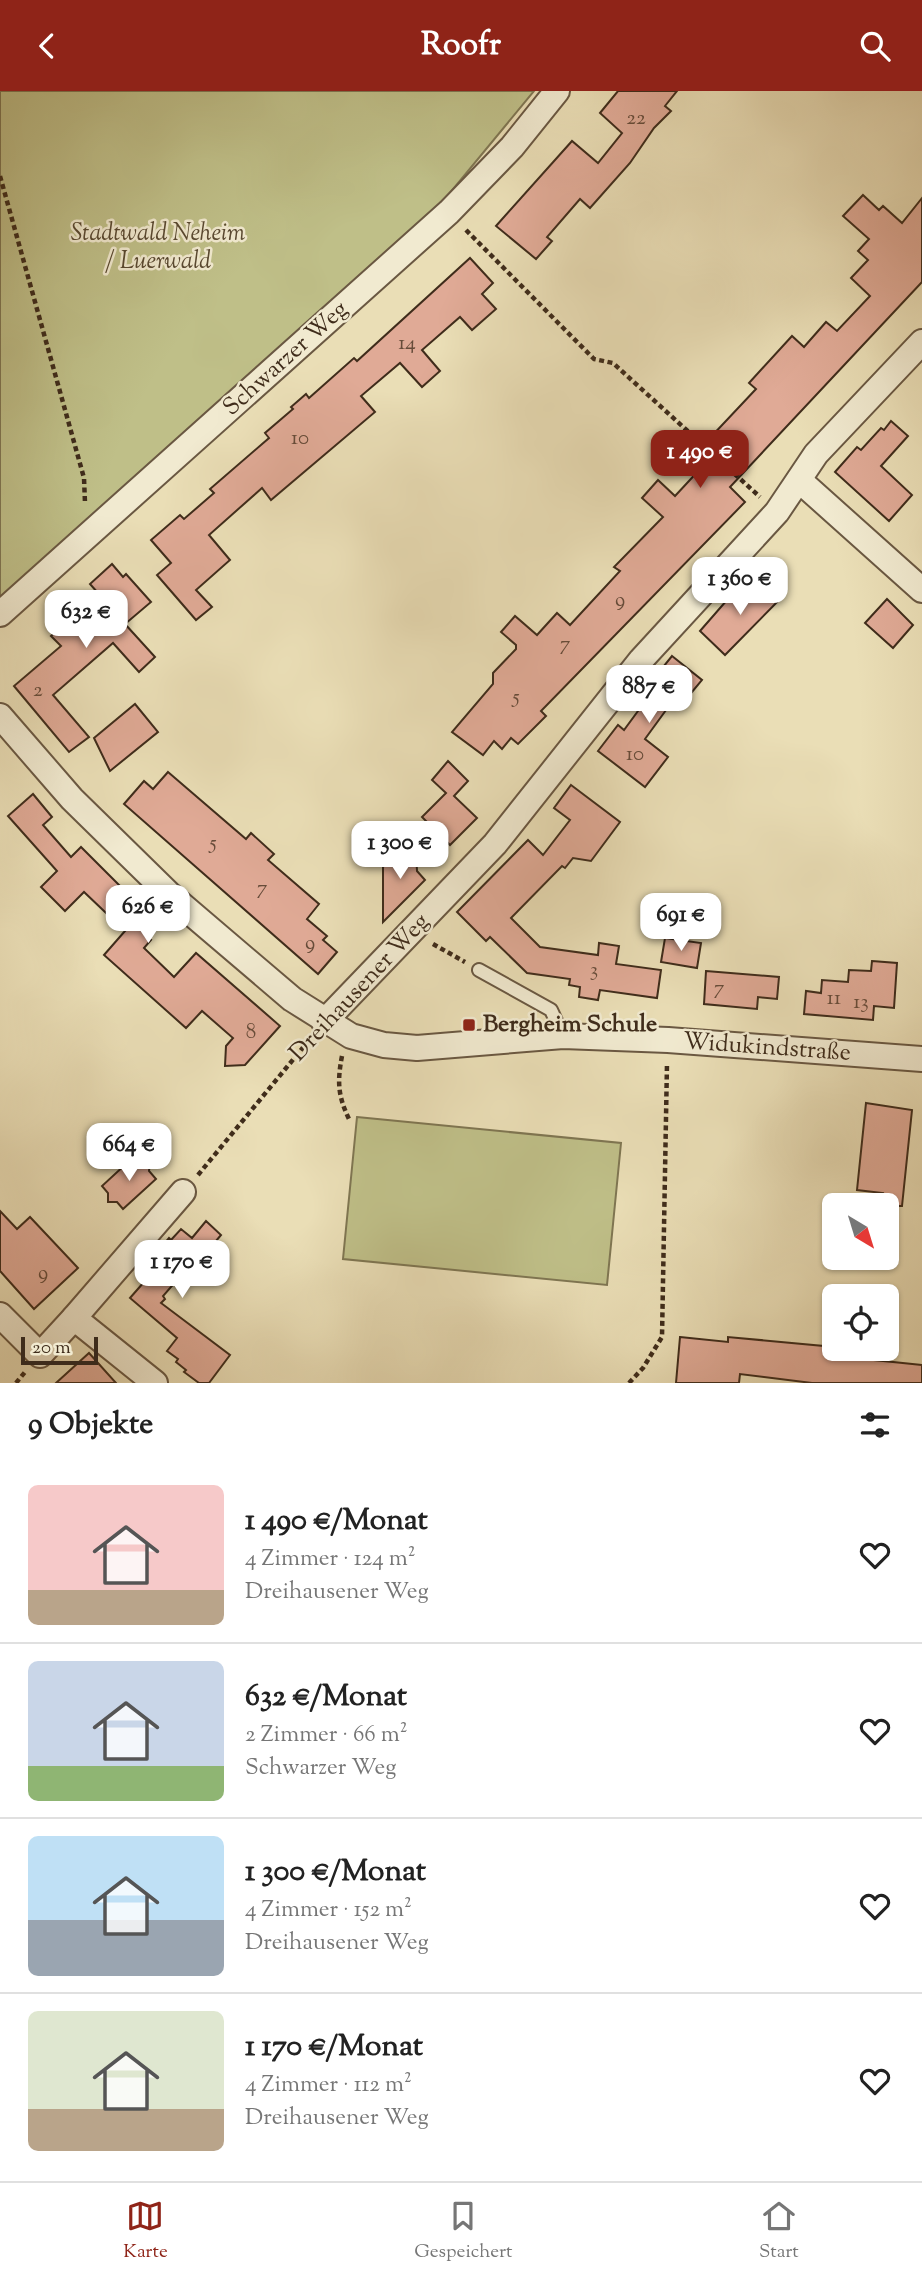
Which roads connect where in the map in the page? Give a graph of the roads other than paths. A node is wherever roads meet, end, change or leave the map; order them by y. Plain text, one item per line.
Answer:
1 (557, 91) edge
2 (922, 342) edge
3 (799, 480) junction
4 (922, 590) edge
5 (0, 614) edge
6 (0, 716) edge
7 (479, 970) road end
8 (324, 1022) junction
9 (563, 1036) junction
10 (922, 1059) edge
11 (183, 1192) road end
12 (0, 1315) edge
13 (74, 1318) junction
14 (155, 1383) edge

1 - 5 street, Schwarzer Weg
2 - 3 street, Dreihausener Weg
3 - 4 street
3 - 8 street, Dreihausener Weg
6 - 8 street, Widukindstraße
7 - 9 lane
8 - 9 street, Widukindstraße
9 - 10 street, Widukindstraße
11 - 13 street
12 - 13 street
13 - 14 street

